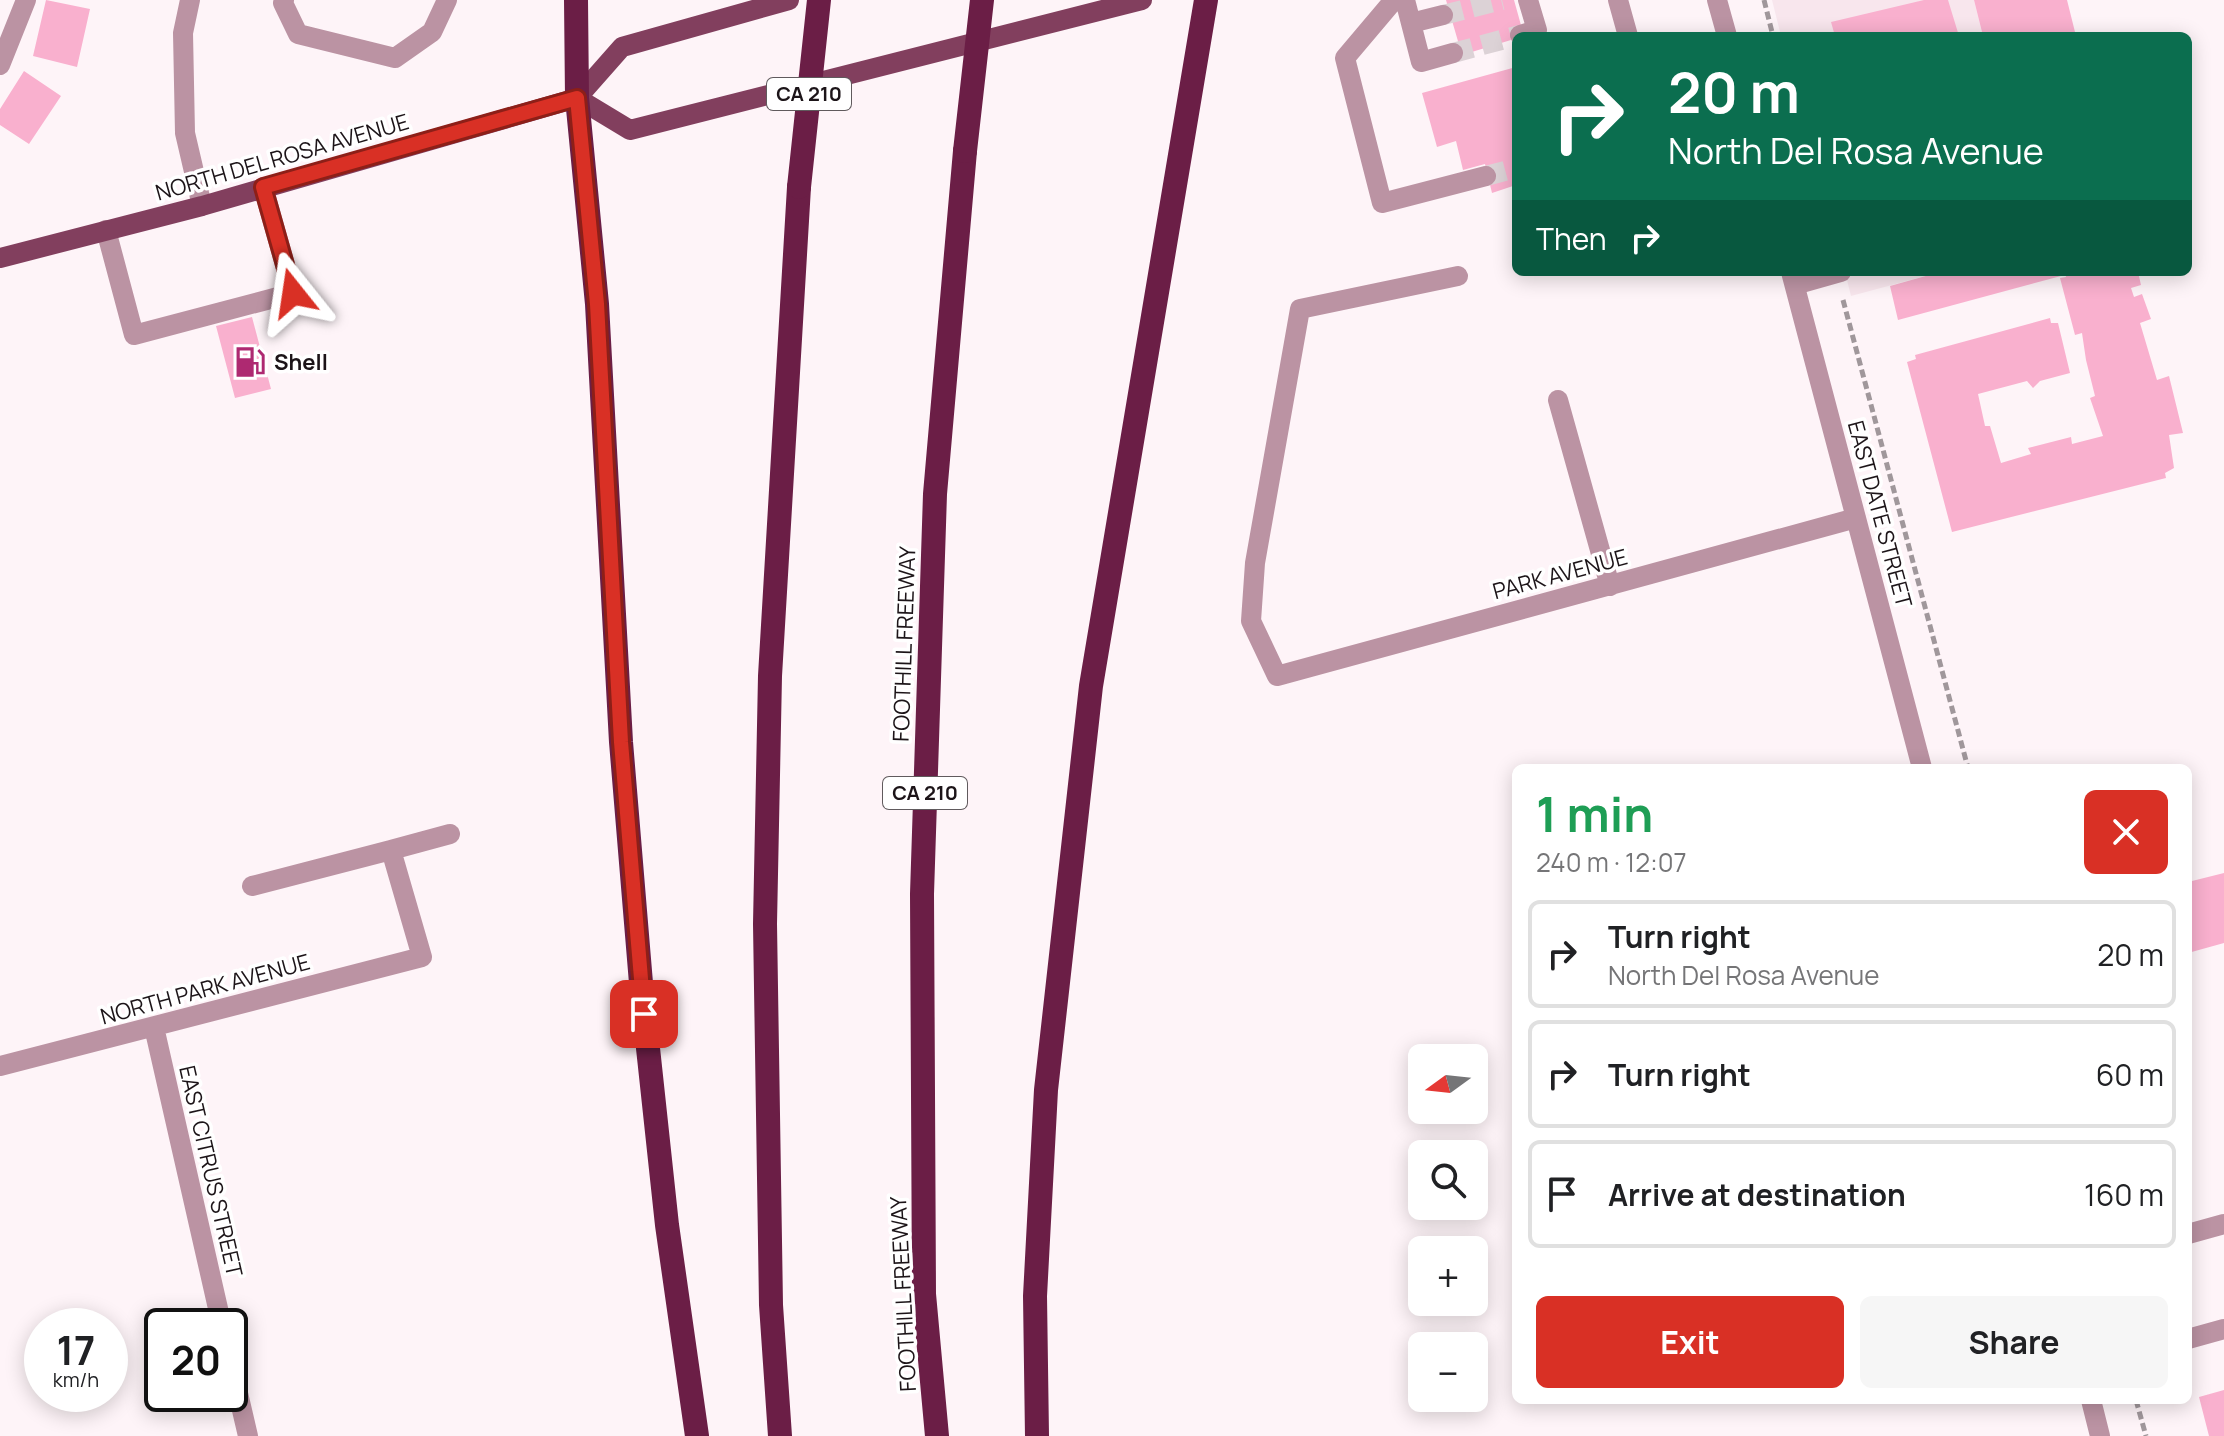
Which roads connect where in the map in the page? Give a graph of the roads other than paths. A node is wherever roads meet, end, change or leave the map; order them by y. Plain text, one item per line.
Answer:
1 (26, 0) edge
2 (190, 0) edge
3 (284, 0) edge
4 (447, 0) edge
5 (576, 0) edge
6 (789, 0) edge
7 (819, 0) edge
8 (982, 0) edge
9 (1142, 0) edge
10 (1206, 0) edge
11 (1394, 0) edge
12 (1405, 0) edge
13 (1528, 0) edge
14 (1618, 0) edge
15 (1717, 0) edge
16 (1443, 15) tunnel mouth
17 (1411, 23) junction
18 (1530, 32) edge
19 (1627, 32) edge
20 (1726, 32) edge
21 (1453, 53) tunnel mouth
22 (0, 65) edge
23 (577, 98) junction
24 (1486, 176) tunnel mouth
25 (263, 187) junction
26 (202, 206) junction
27 (106, 230) junction
28 (0, 258) edge
29 (1458, 276) dead end
30 (1816, 276) edge
31 (1793, 279) edge
32 (1558, 400) dead end
33 (1856, 518) junction
34 (1610, 586) junction
35 (1921, 764) edge
36 (450, 834) dead end
37 (391, 850) junction
38 (252, 886) dead end
39 (154, 1027) junction
40 (0, 1066) edge
41 (2224, 1224) edge
42 (2192, 1233) edge
43 (218, 1308) edge
44 (2224, 1329) edge
45 (2192, 1338) edge
46 (2092, 1404) edge
47 (242, 1412) edge
48 (248, 1436) edge
49 (697, 1436) edge
50 (780, 1436) edge
51 (937, 1436) edge
52 (1037, 1436) edge
53 (2100, 1436) edge

1 - 22 street
2 - 26 street
3 - 4 street
5 - 23 highway
6 - 23 main road
7 - 50 highway, CA 210, bridge
8 - 51 highway, FOOTHILL FREEWAY / CA 210, bridge
9 - 23 main road
10 - 52 highway
11 - 24 street
12 - 17 street
13 - 18 street
14 - 19 street
15 - 20 street
16 - 17 street
17 - 21 street
23 - 25 main road, NORTH DEL ROSA AVENUE
23 - 49 highway
25 - 26 main road, NORTH DEL ROSA AVENUE
25 - 27 street
26 - 27 main road, NORTH DEL ROSA AVENUE
27 - 28 main road, NORTH DEL ROSA AVENUE
29 - 34 street, PARK AVENUE
30 - 31 street
31 - 33 street, EAST DATE STREET
32 - 34 street
33 - 34 street, PARK AVENUE
33 - 35 street, EAST DATE STREET
36 - 37 street
37 - 38 street
37 - 39 street, NORTH PARK AVENUE
39 - 40 street, NORTH PARK AVENUE
39 - 43 street, EAST CITRUS STREET
41 - 42 street
44 - 45 street
46 - 53 street
47 - 48 street

